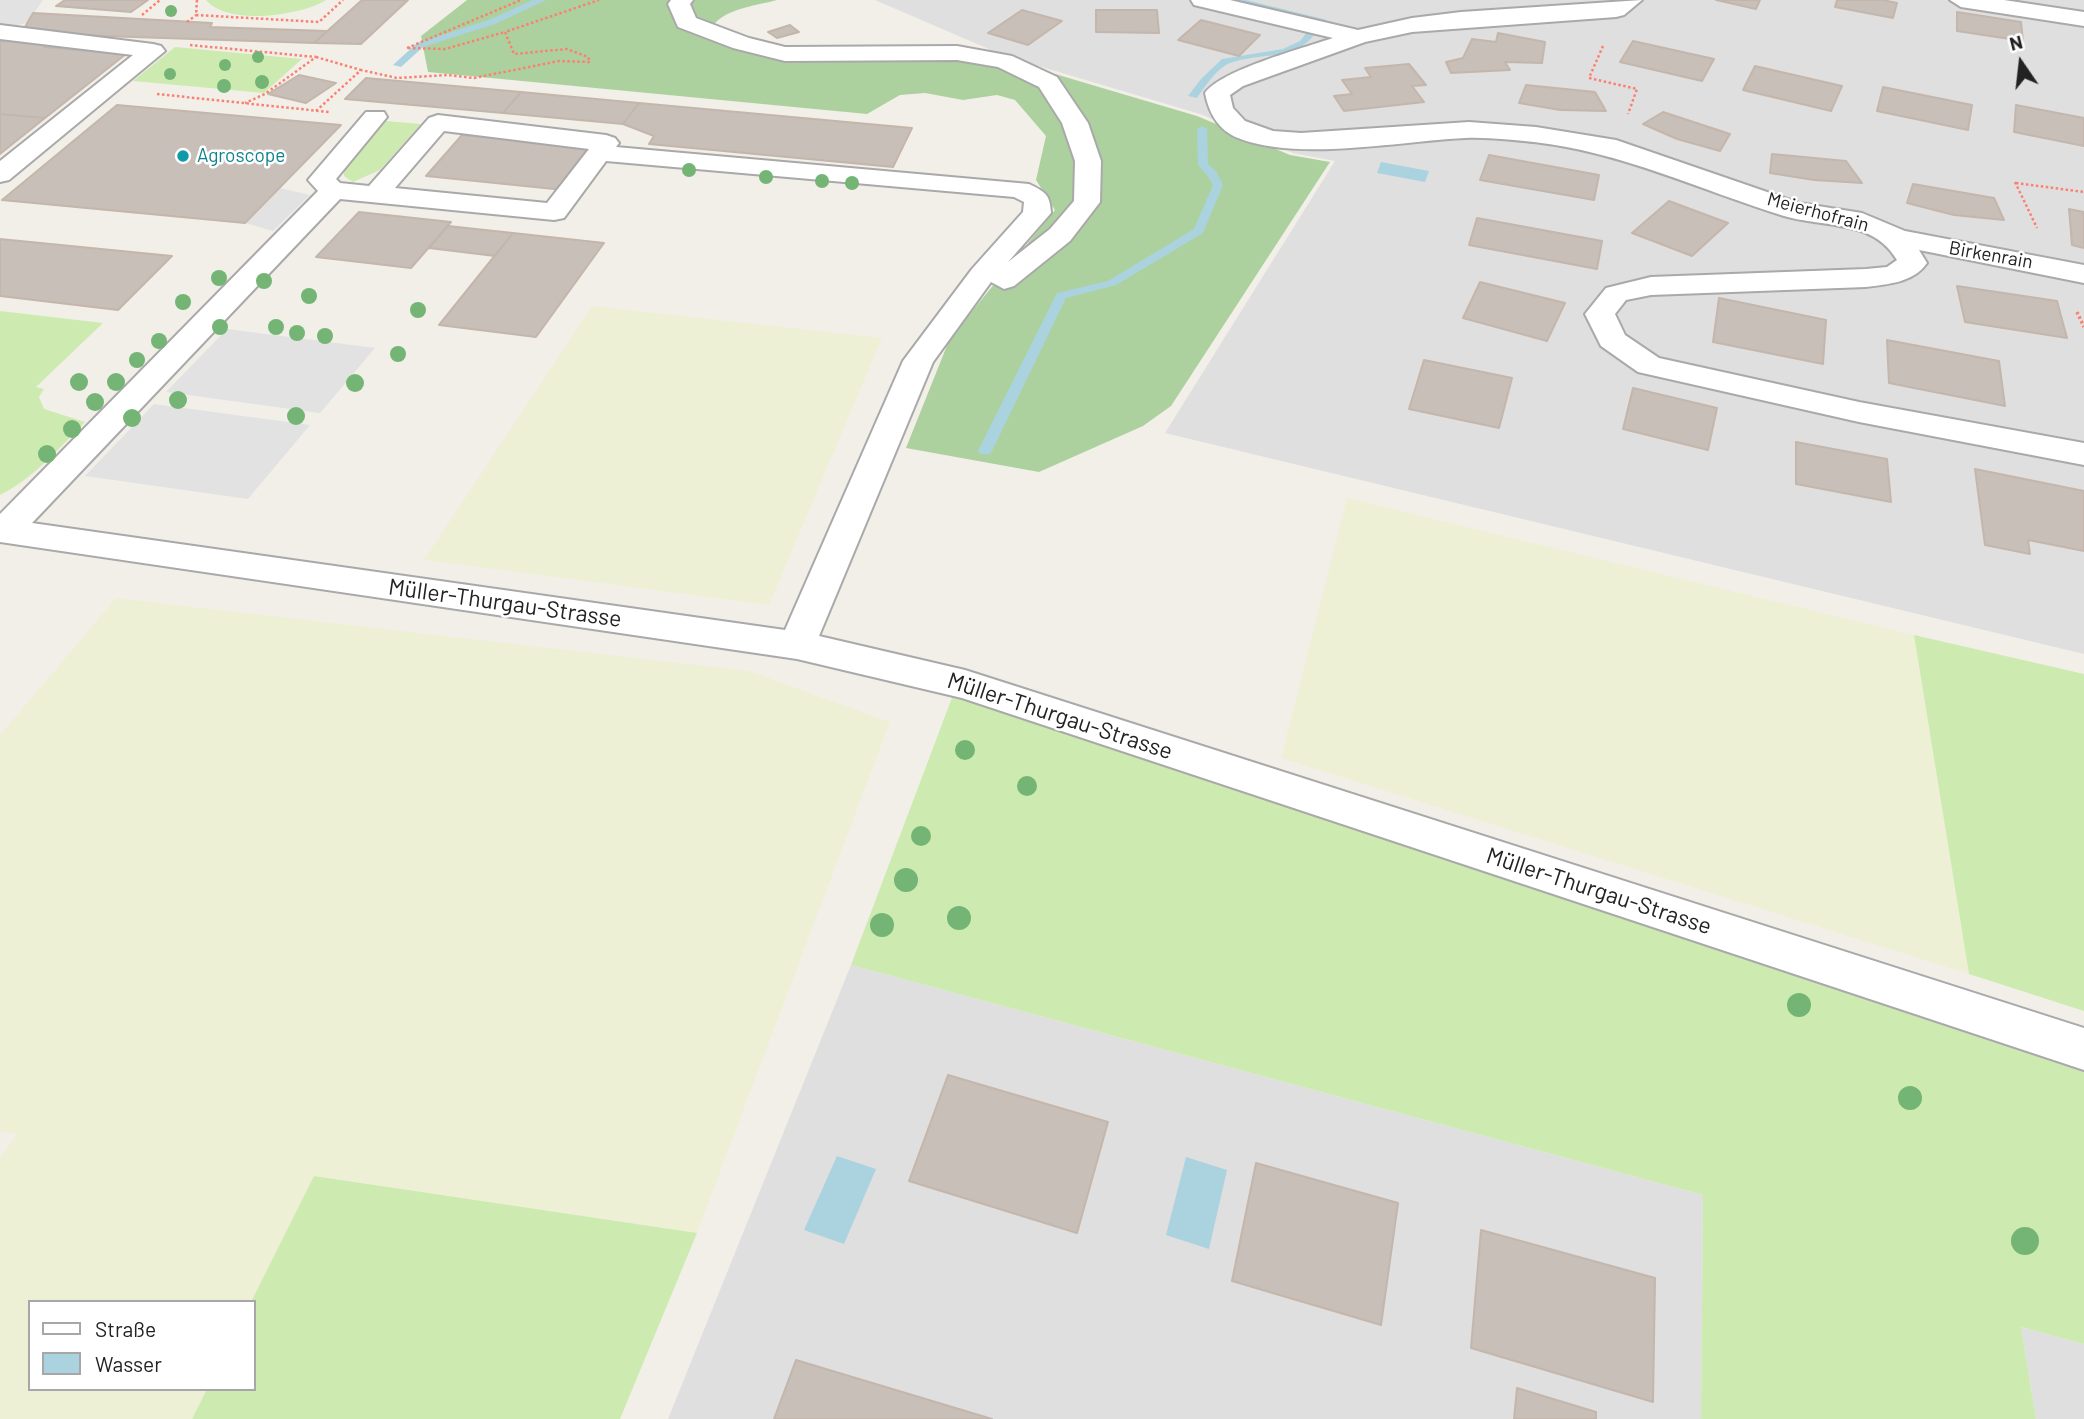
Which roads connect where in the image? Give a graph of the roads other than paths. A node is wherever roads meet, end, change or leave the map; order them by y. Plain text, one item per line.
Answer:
1 (682, 0) edge
2 (1202, 0) edge
3 (1631, 0) edge
4 (1961, 0) edge
5 (2084, 19) edge
6 (0, 32) edge
7 (1358, 37) junction
8 (375, 117) road end
9 (600, 153) junction
10 (0, 174) edge
11 (333, 190) junction
12 (376, 194) junction
13 (1898, 238) junction
14 (2084, 274) edge
15 (941, 327) junction
16 (2084, 454) edge
17 (2, 531) edge
18 (797, 645) junction
19 (2084, 1049) edge

1 - 15 street
2 - 7 street, Meierhofrain
3 - 7 street, Meierhofrain
4 - 5 street
6 - 10 street
7 - 13 street, Meierhofrain
8 - 11 street
9 - 12 street
9 - 12 street
9 - 15 street
11 - 12 street
11 - 17 street
13 - 14 street, Birkenrain
13 - 16 street, Meierhofrain
15 - 18 street
17 - 18 street, Müller-Thurgau-Strasse
18 - 19 street, Müller-Thurgau-Strasse

